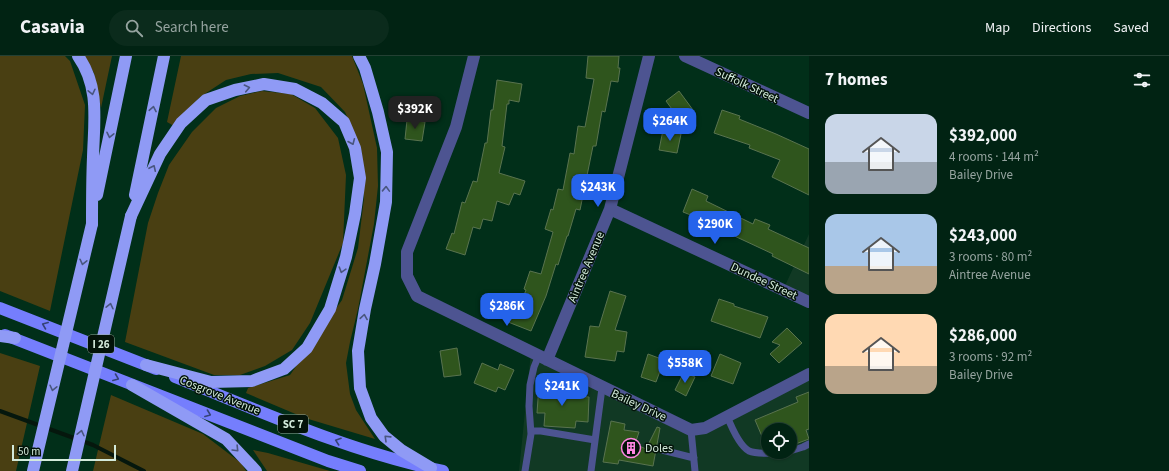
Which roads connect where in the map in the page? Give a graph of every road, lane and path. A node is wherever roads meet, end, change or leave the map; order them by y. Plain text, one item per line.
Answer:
1 (78, 56) edge
2 (126, 56) edge
3 (164, 56) edge
4 (359, 56) edge
5 (474, 56) edge
6 (649, 56) edge
7 (685, 56) edge
8 (809, 113) edge
9 (610, 209) junction
10 (131, 216) junction
11 (92, 224) junction
12 (809, 302) edge
13 (0, 308) edge
14 (0, 333) edge
15 (0, 336) edge
16 (14, 338) junction
17 (543, 358) junction
18 (146, 365) junction
19 (809, 374) edge
20 (132, 385) junction
21 (602, 388) junction
22 (727, 416) junction
23 (691, 430) junction
24 (531, 431) junction
25 (595, 440) junction
26 (809, 444) edge
27 (797, 448) edge
28 (662, 450) dead end
29 (761, 452) edge
30 (694, 458) junction
31 (431, 468) junction
32 (33, 471) edge
33 (72, 471) edge
34 (256, 471) edge
35 (360, 471) edge
36 (443, 471) edge
37 (525, 471) edge
38 (591, 471) edge
39 (695, 471) edge

1 -> 11 highway
2 -> 11 highway
10 -> 3 highway, I 26
31 -> 4 highway
5 - 17 street, Bailey Drive
6 - 9 street, Aintree Avenue
7 - 8 street, Suffolk Street
9 - 12 street, Dundee Street
9 - 17 street, Aintree Avenue
10 -> 18 highway
33 -> 10 highway, I 26, bridge
11 -> 32 highway, bridge
18 -> 13 main road, Cosgrove Avenue / SC 7
14 - 16 main road, Cosgrove Avenue / SC 7
15 - 16 highway
16 -> 20 main road, Cosgrove Avenue / SC 7
17 - 21 street, Bailey Drive
17 - 24 lane
31 -> 18 main road, Cosgrove Avenue / SC 7
19 - 22 street
20 -> 34 highway
20 -> 35 main road, Cosgrove Avenue / SC 7
21 - 23 street, Bailey Drive
21 - 25 lane
22 - 23 street
22 - 29 lane
23 - 30 lane
24 - 25 lane
24 - 37 lane
25 - 38 lane
26 - 27 lane
28 - 30 lane
30 - 39 lane
31 - 36 main road, Cosgrove Avenue / SC 7

